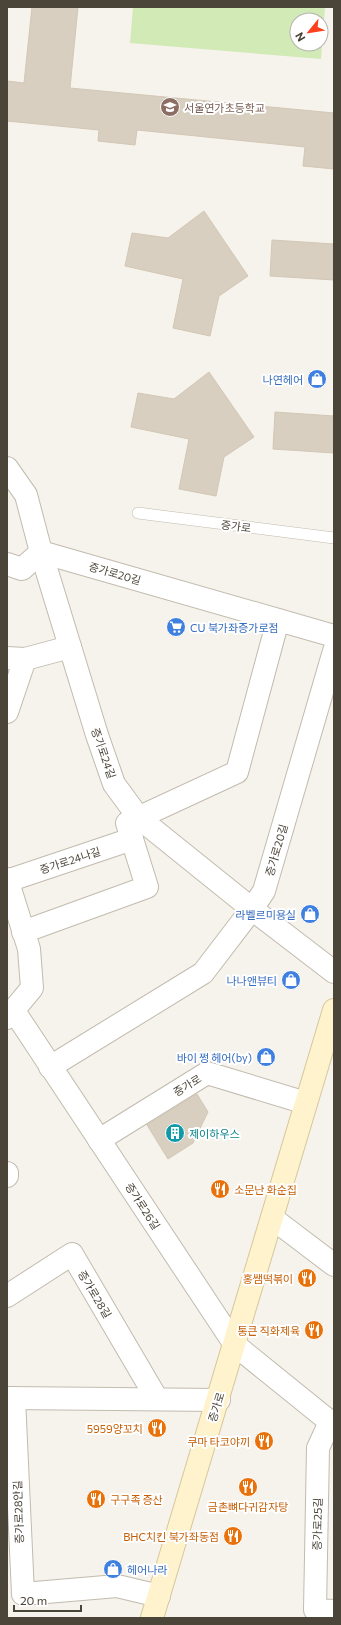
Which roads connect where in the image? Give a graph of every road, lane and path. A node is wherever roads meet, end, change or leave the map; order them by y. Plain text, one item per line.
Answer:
1 (7, 468) edge
2 (138, 513) dead end
3 (334, 538) edge
4 (41, 552) junction
5 (7, 564) edge
6 (278, 620) junction
7 (334, 636) edge
8 (70, 647) junction
9 (334, 651) edge
10 (16, 658) edge
11 (7, 712) edge
12 (140, 818) junction
13 (132, 839) junction
14 (7, 880) edge
15 (252, 910) junction
16 (24, 932) junction
17 (334, 972) edge
18 (334, 1010) edge
19 (10, 1015) edge
20 (50, 1067) junction
21 (306, 1103) junction
22 (99, 1140) junction
23 (272, 1218) junction
24 (334, 1265) edge
25 (7, 1296) edge
26 (235, 1345) junction
27 (10, 1398) edge
28 (157, 1399) junction
29 (219, 1400) junction
30 (332, 1424) edge
31 (14, 1565) edge
32 (159, 1596) junction
33 (334, 1611) edge
34 (152, 1618) edge

1 - 4 street
2 - 3 lane, 증가로
4 - 5 street
4 - 6 street, 증가로20길
4 - 8 street, 증가로24길
6 - 7 street, 증가로20길
6 - 12 street
8 - 10 street
8 - 12 street, 증가로24길
9 - 15 street, 증가로20길
10 - 11 street
12 - 13 street
12 - 15 street, 증가로24길
13 - 14 street, 증가로24나길
13 - 16 street
14 - 16 street, 증가로24나길
15 - 17 street, 증가로24길
15 - 20 street
16 - 19 street, 증가로24나길
18 - 21 main road, 증가로
19 - 20 street, 증가로26길
20 - 22 street, 증가로26길
21 - 22 street, 증가로
21 - 23 main road, 증가로
22 - 26 street, 증가로26길
23 - 24 street
23 - 26 main road, 증가로
25 - 28 street, 증가로28길
26 - 29 main road, 증가로
26 - 30 street, 증가로25길
27 - 28 street
27 - 31 street, 증가로28안길
28 - 29 street
29 - 32 main road, 증가로
30 - 33 street, 증가로25길
31 - 32 street
32 - 34 main road, 증가로

